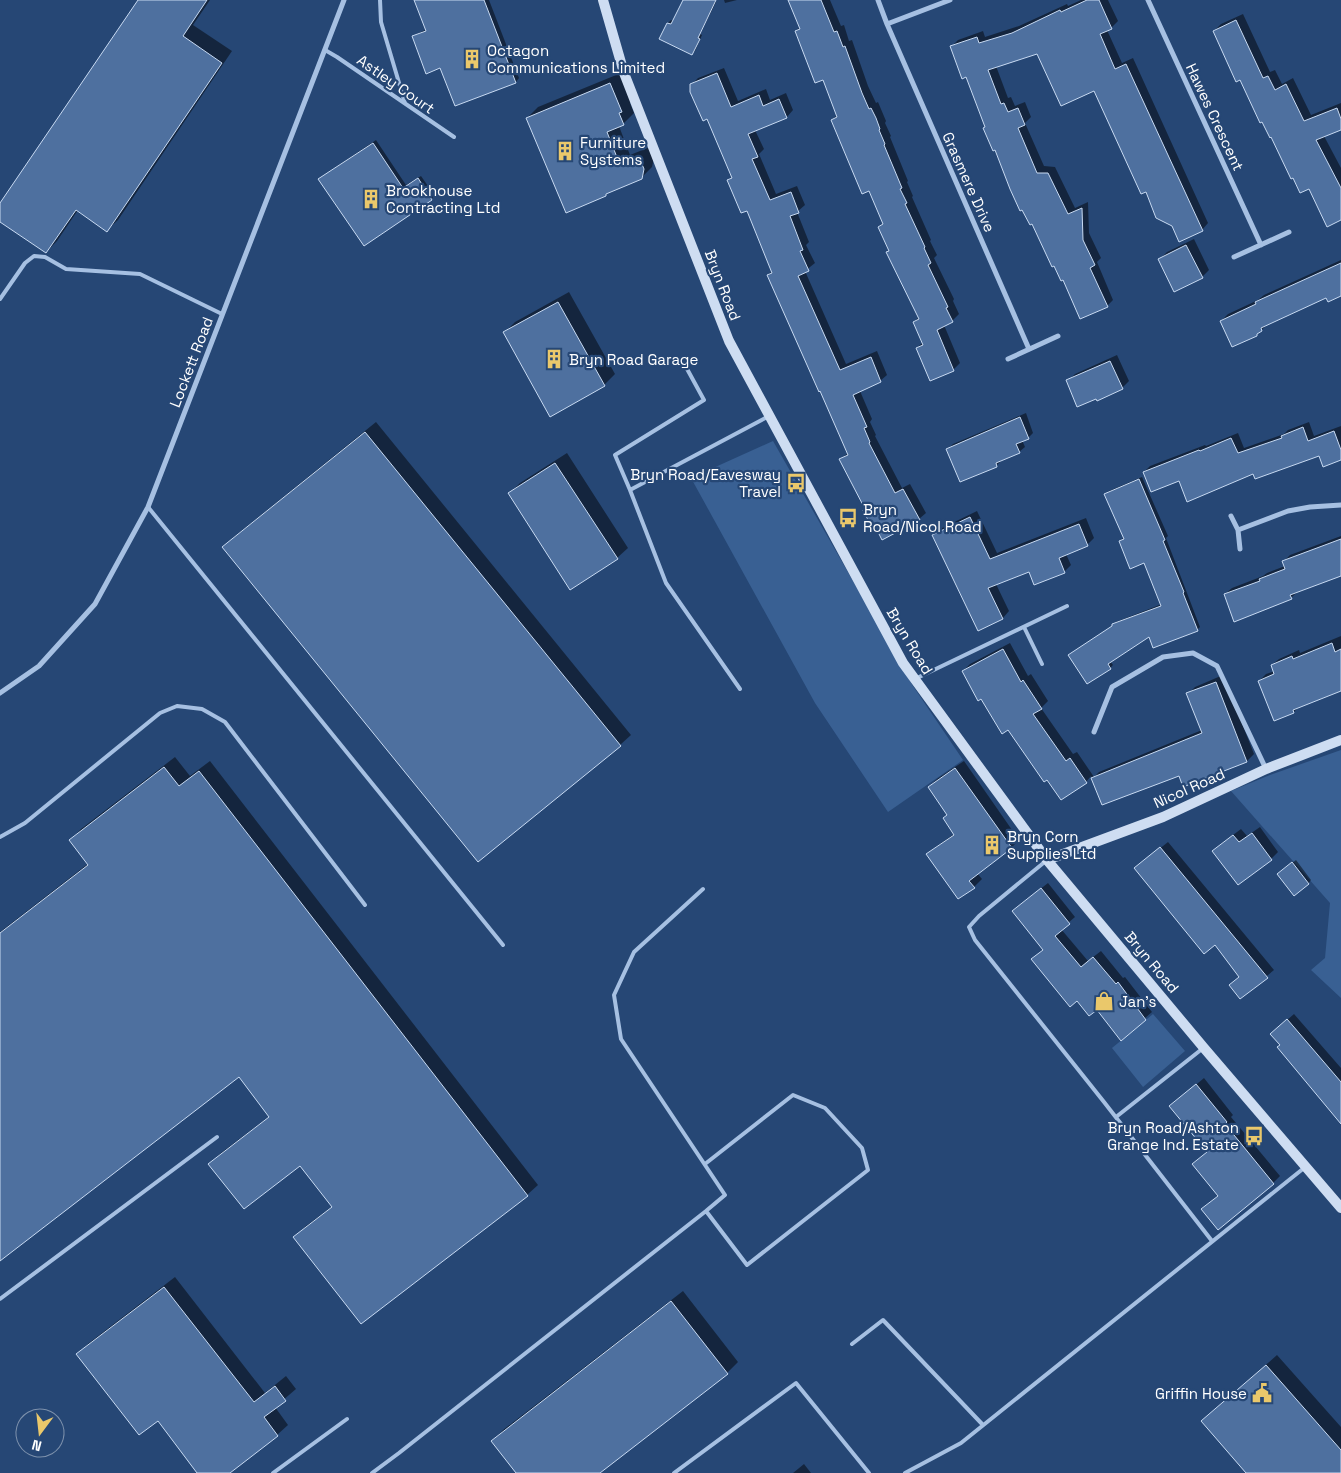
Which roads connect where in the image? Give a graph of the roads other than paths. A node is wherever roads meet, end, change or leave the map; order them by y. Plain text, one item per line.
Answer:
1 (344, 0) edge
2 (380, 0) edge
3 (603, 0) edge
4 (878, 0) edge
5 (950, 0) edge
6 (1148, 0) edge
7 (887, 24) junction
8 (325, 50) junction
9 (405, 103) junction
10 (454, 137) dead end
11 (1289, 232) dead end
12 (1261, 245) junction
13 (1234, 257) dead end
14 (0, 299) edge
15 (222, 314) junction
16 (1058, 336) dead end
17 (1029, 349) junction
18 (1008, 359) dead end
19 (686, 367) dead end
20 (769, 416) junction
21 (630, 490) junction
22 (1341, 505) edge
23 (148, 507) junction
24 (1231, 516) dead end
25 (1238, 530) junction
26 (1240, 549) dead end
27 (1067, 606) dead end
28 (1024, 627) junction
29 (1042, 664) dead end
30 (915, 679) junction
31 (740, 689) dead end
32 (0, 693) edge
33 (1094, 732) dead end
34 (1341, 740) edge
35 (1266, 769) junction
36 (0, 837) edge
37 (1047, 860) junction
38 (704, 889) dead end
39 (365, 905) dead end
40 (503, 945) dead end
41 (1204, 1048) junction
42 (1116, 1117) junction
43 (217, 1137) dead end
44 (705, 1164) junction
45 (1306, 1167) junction
46 (1341, 1208) edge
47 (706, 1211) junction
48 (1212, 1242) junction
49 (0, 1299) edge
50 (852, 1344) dead end
51 (347, 1419) dead end
52 (983, 1425) junction
53 (915, 1471) edge
54 (273, 1473) edge
55 (372, 1473) edge
56 (674, 1473) edge
57 (869, 1473) edge
58 (905, 1473) edge

1 - 8 street, Lockett Road
2 - 9 lane
3 - 20 main road, Bryn Road
4 - 7 street, Grasmere Drive
5 - 7 street
6 - 12 street, Hawes Crescent
7 - 17 street, Grasmere Drive
8 - 9 lane, Astley Court
8 - 15 street, Lockett Road
9 - 10 lane, Astley Court
11 - 12 street
12 - 13 street
14 - 15 lane
15 - 23 street, Lockett Road
16 - 17 street
17 - 18 street
19 - 21 lane
20 - 21 lane
20 - 30 main road, Bryn Road
21 - 31 lane
22 - 25 street
23 - 32 street, Lockett Road
23 - 40 lane
24 - 25 street
25 - 26 street
27 - 28 lane
28 - 29 lane
28 - 30 lane
30 - 37 main road, Bryn Road
33 - 35 street
34 - 35 main road, Nicol Road
35 - 37 main road, Nicol Road
36 - 39 lane
37 - 41 main road, Bryn Road
37 - 42 lane
38 - 44 lane
41 - 42 lane
41 - 45 main road, Bryn Road
42 - 48 lane
43 - 49 lane
44 - 47 lane
44 - 47 lane
45 - 46 main road, Bryn Road
45 - 48 lane
47 - 55 lane
48 - 52 lane
50 - 52 lane
51 - 54 lane
52 - 53 lane
53 - 58 lane
56 - 57 lane

